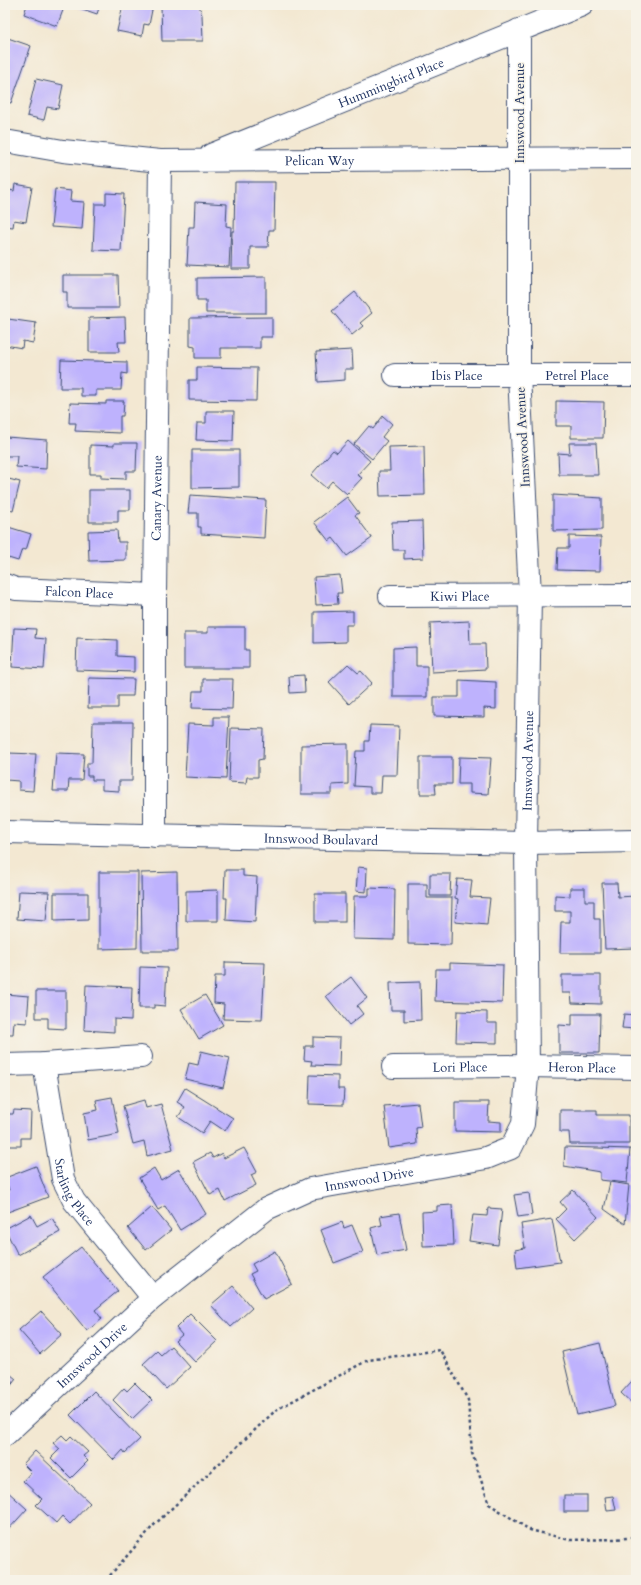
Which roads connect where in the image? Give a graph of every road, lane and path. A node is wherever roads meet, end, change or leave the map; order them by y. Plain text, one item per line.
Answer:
1 (582, 5) edge
2 (519, 30) junction
3 (5, 141) edge
4 (519, 158) junction
5 (636, 158) edge
6 (199, 160) junction
7 (160, 161) junction
8 (395, 374) dead end
9 (519, 375) junction
10 (636, 375) edge
11 (5, 585) edge
12 (155, 595) junction
13 (636, 595) edge
14 (390, 596) dead end
15 (530, 596) junction
16 (5, 832) edge
17 (155, 836) junction
18 (636, 841) edge
19 (526, 843) junction
20 (141, 1057) dead end
21 (44, 1064) junction
22 (5, 1065) edge
23 (528, 1066) junction
24 (393, 1067) dead end
25 (636, 1068) edge
26 (153, 1298) junction
27 (5, 1435) edge
28 (636, 1537) edge
29 (106, 1580) edge

1 - 2 street, Hummingbird Place
2 - 4 street, Innswood Avenue
2 - 6 street, Hummingbird Place
3 - 7 street, Pelican Way
4 - 5 street, Pelican Way
4 - 6 street, Pelican Way
4 - 9 street, Innswood Avenue
6 - 7 street, Pelican Way
7 - 12 street, Canary Avenue
8 - 9 street, Ibis Place
9 - 10 street, Petrel Place
9 - 15 street, Innswood Avenue
11 - 12 street, Falcon Place
12 - 17 street, Canary Avenue
13 - 15 street, Kiwi Place
14 - 15 street, Kiwi Place
15 - 19 street, Innswood Avenue
16 - 17 street, Innswood Boulavard
17 - 19 street, Innswood Boulavard
18 - 19 street, Innswood Boulavard
19 - 23 street, Innswood Drive
20 - 21 street
21 - 22 street
21 - 26 street, Starling Place
23 - 24 street, Lori Place
23 - 25 street, Heron Place
23 - 26 street, Innswood Drive
26 - 27 street, Innswood Drive
28 - 29 path

